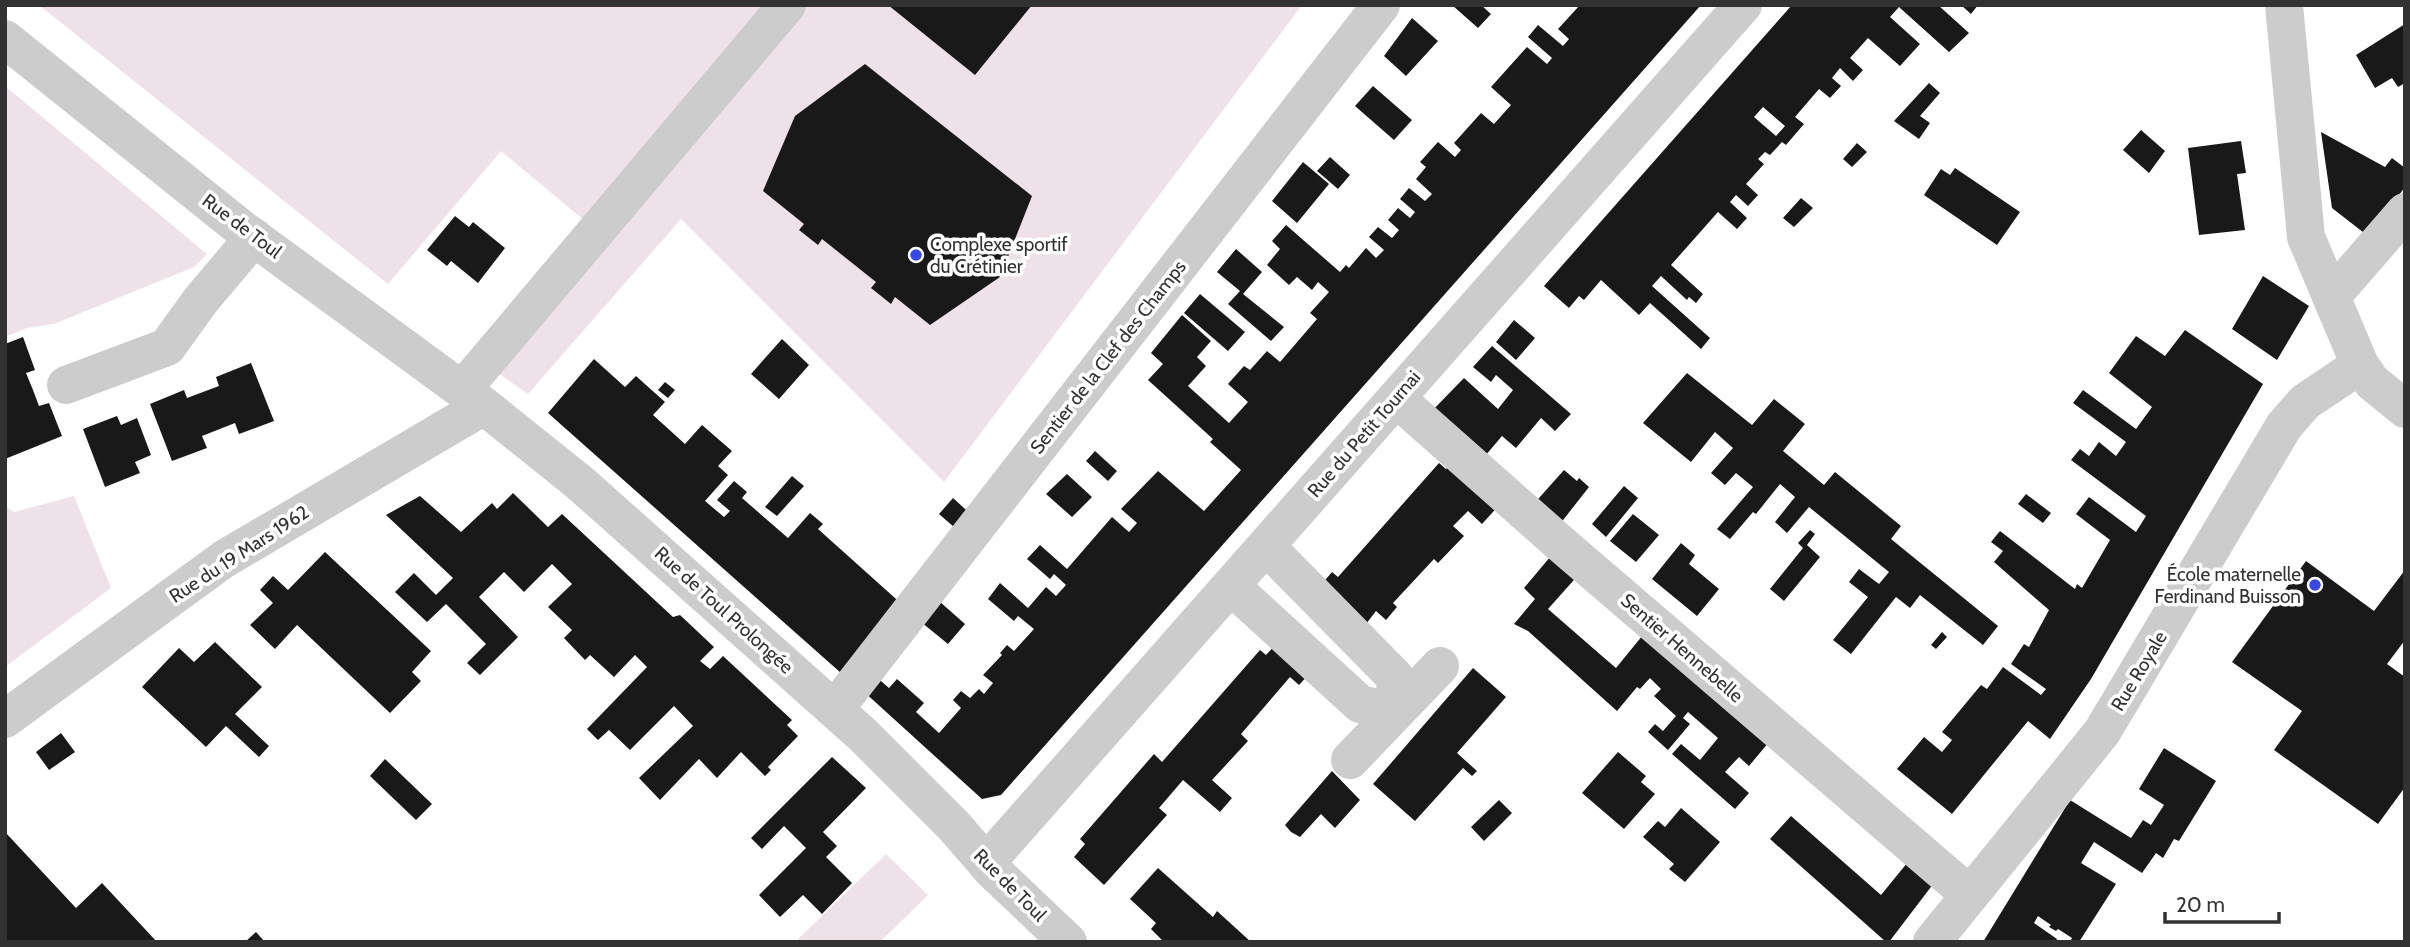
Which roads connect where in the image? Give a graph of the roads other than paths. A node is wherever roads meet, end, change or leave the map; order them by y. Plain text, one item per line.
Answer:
1 (787, 5) edge
2 (1381, 5) edge
3 (1743, 5) edge
4 (2284, 5) edge
5 (5, 39) edge
6 (2405, 212) edge
7 (254, 237) junction
8 (2332, 296) junction
9 (2360, 365) junction
10 (66, 385) dead end
11 (473, 398) junction
12 (1396, 398) junction
13 (2405, 409) edge
14 (1266, 546) junction
15 (1231, 586) junction
16 (1440, 666) dead end
17 (835, 709) junction
18 (1396, 712) junction
19 (5, 719) edge
20 (1350, 760) dead end
21 (954, 826) joint
22 (986, 863) junction
23 (1970, 895) junction
24 (1068, 942) edge
25 (1932, 942) edge

1 - 11 street, Rue du 19 Mars 1962
2 - 17 street, Sentier de la Clef des Champs
3 - 12 street, Rue du Petit Tournai
4 - 8 street
5 - 7 street, Rue de Toul
6 - 8 street
7 - 10 street
7 - 11 street, Rue de Toul
8 - 9 street
9 - 13 street
9 - 23 street, Rue Royale
11 - 17 street, Rue de Toul Prolongée
11 - 19 street, Rue du 19 Mars 1962
12 - 14 street, Rue du Petit Tournai
12 - 23 street, Sentier Hennebelle
14 - 15 street, Rue du Petit Tournai
14 - 18 street
15 - 18 street
15 - 22 street, Rue du Petit Tournai
16 - 18 street
17 - 21 street, Rue de Toul Prolongée
18 - 20 street
21 - 22 street, Rue de Toul
22 - 24 street, Rue de Toul
23 - 25 street, Rue Royale

